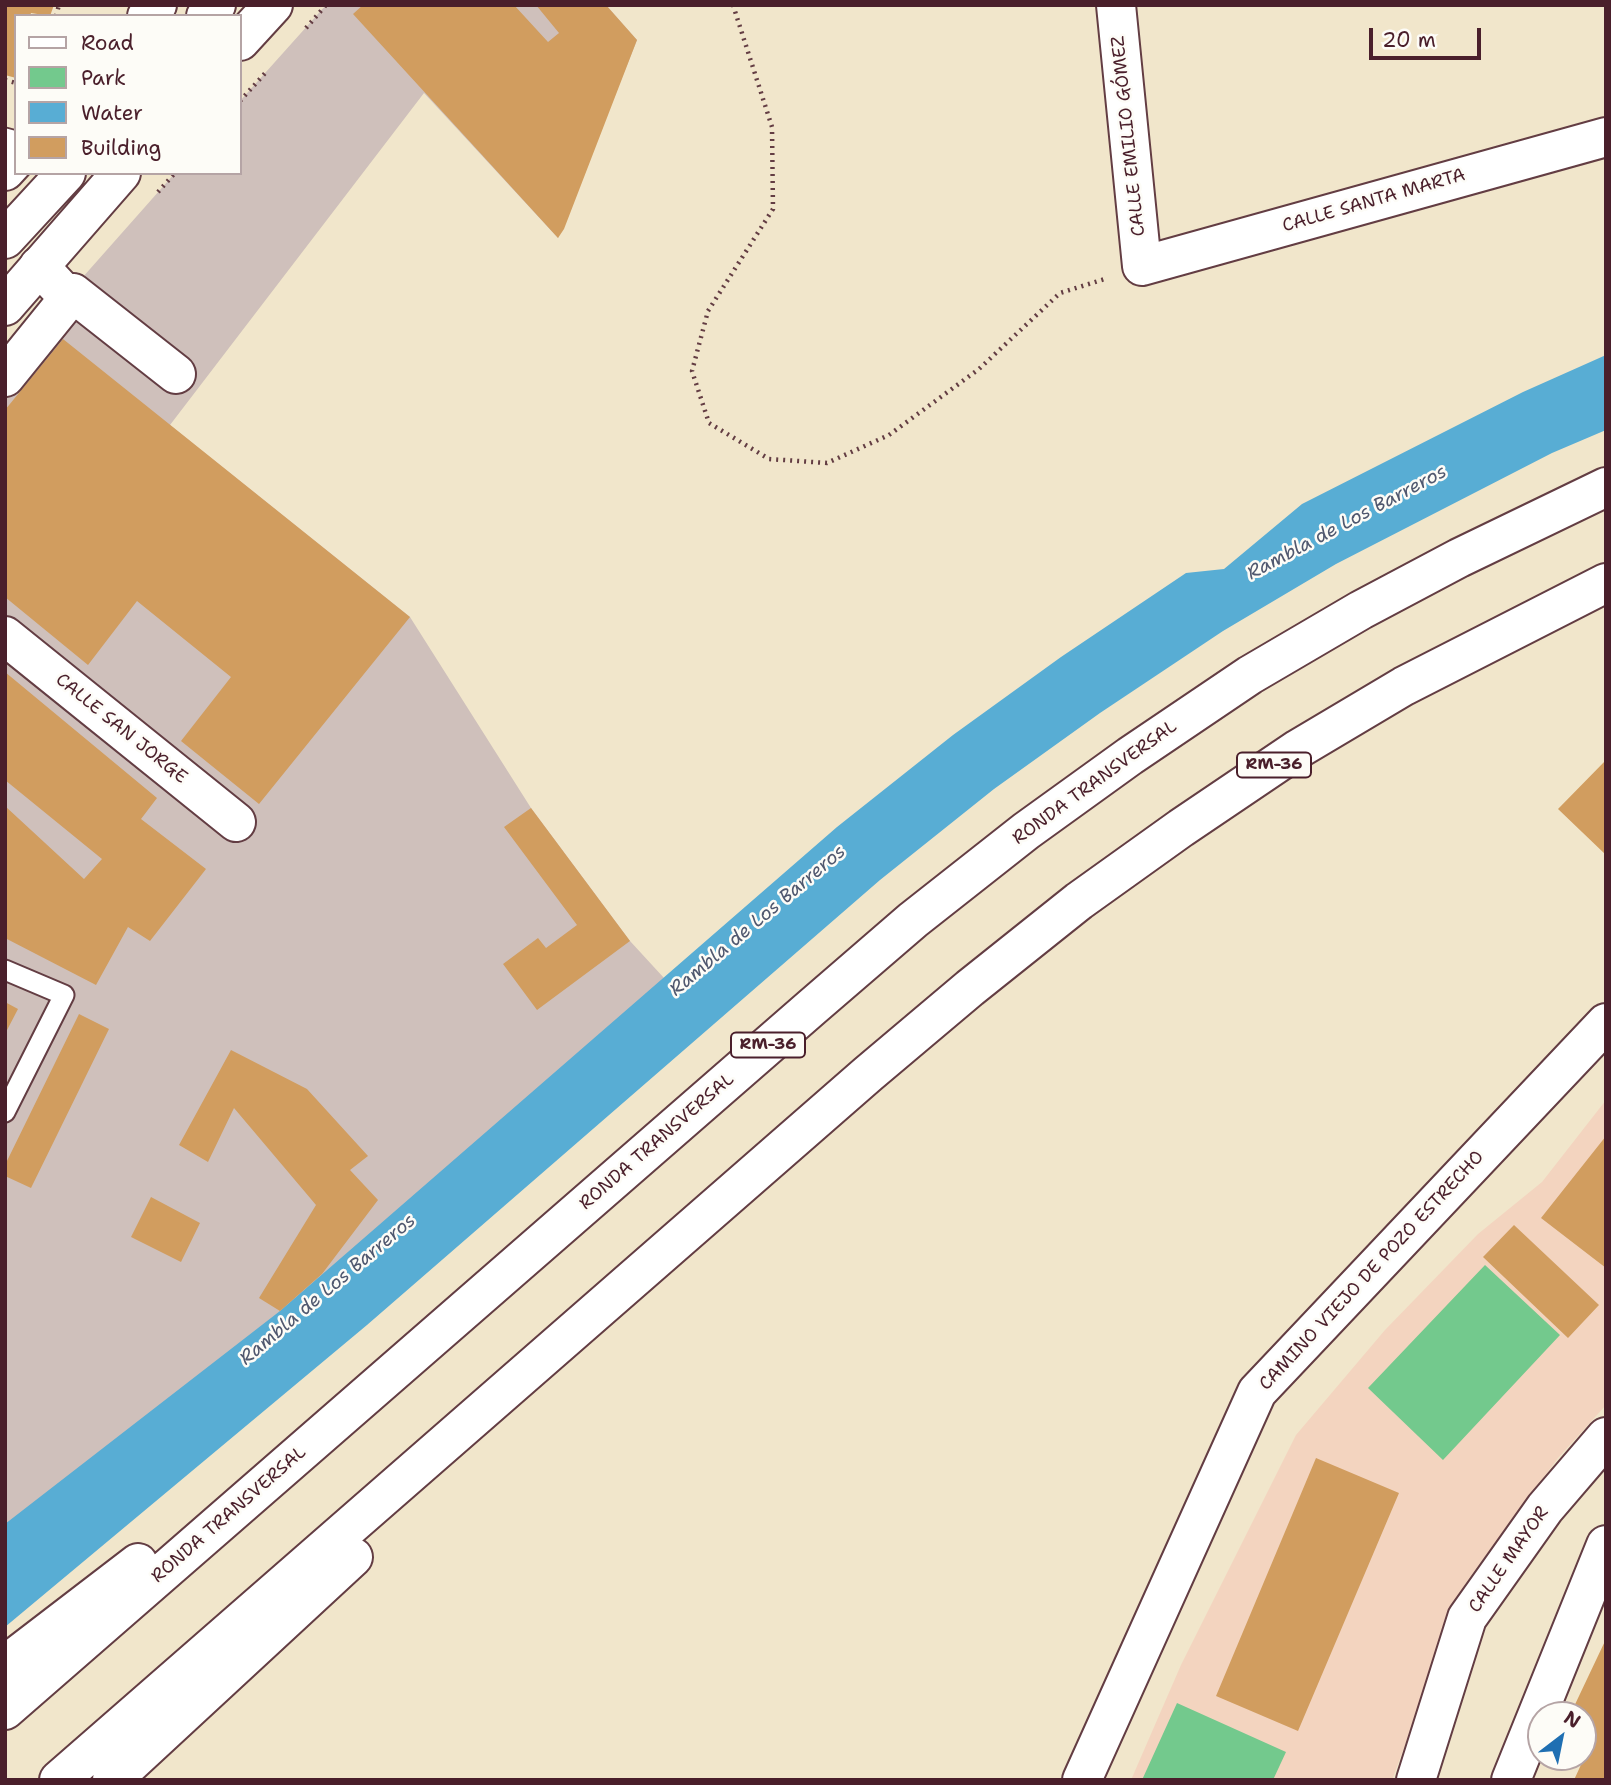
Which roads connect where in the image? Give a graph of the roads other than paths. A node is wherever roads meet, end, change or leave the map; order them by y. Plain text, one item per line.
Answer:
1 (273, 5) edge
2 (1116, 5) edge
3 (242, 39) edge
4 (1606, 137) edge
5 (64, 175) edge
6 (119, 175) edge
7 (5, 239) edge
8 (39, 266) junction
9 (1142, 266) joint
10 (73, 293) junction
11 (5, 306) edge
12 (176, 374) dead end
13 (5, 377) edge
14 (1606, 487) edge
15 (1606, 583) edge
16 (5, 636) edge
17 (236, 822) dead end
18 (5, 970) edge
19 (970, 988) junction
20 (1606, 1023) edge
21 (5, 1112) edge
22 (411, 1357) junction
23 (1606, 1437) edge
24 (1606, 1545) edge
25 (5, 1665) edge
26 (5, 1710) edge
27 (59, 1780) edge
28 (112, 1780) edge
29 (1082, 1780) edge
30 (1416, 1780) edge
31 (1511, 1780) edge

1 - 3 main road
2 - 9 main road, CALLE EMILIO GÓMEZ
4 - 9 main road, CALLE SANTA MARTA
5 - 7 main road
6 - 8 main road
8 - 10 main road
8 - 11 main road
10 - 12 main road
10 - 13 main road
14 - 22 main road, RONDA TRANSVERSAL / RM-36
15 - 19 main road, RM-36
16 - 17 main road, CALLE SAN JORGE
18 - 21 lane
19 - 27 main road, RM-36
19 - 28 main road
20 - 29 main road, CAMINO VIEJO DE POZO ESTRECHO
22 - 25 main road
22 - 26 main road, RONDA TRANSVERSAL / RM-36
23 - 30 main road, CALLE MAYOR
24 - 31 main road

